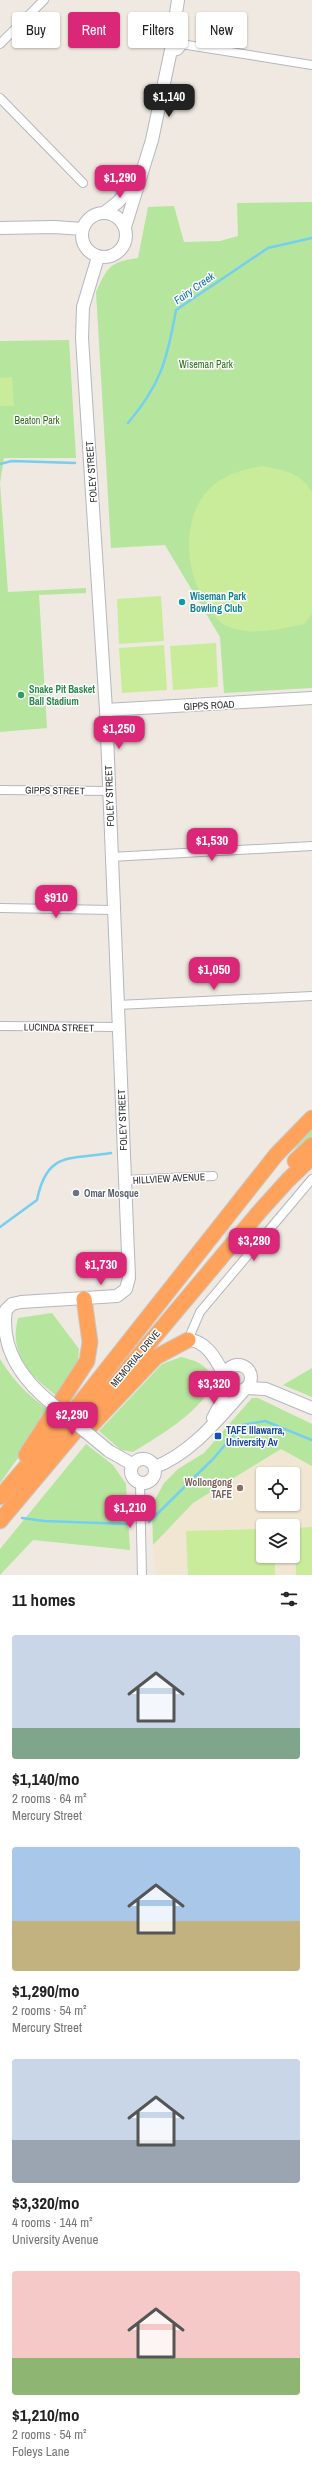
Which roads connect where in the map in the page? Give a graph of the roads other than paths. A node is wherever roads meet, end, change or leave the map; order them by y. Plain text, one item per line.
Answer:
1 (44, 0) edge
2 (178, 0) edge
3 (176, 12) edge
4 (0, 44) edge
5 (188, 45) edge
6 (178, 48) edge
7 (170, 50) joint
8 (312, 65) edge
9 (0, 98) edge
10 (140, 178) junction
11 (83, 183) dead end
12 (104, 213) junction
13 (125, 227) junction
14 (0, 228) edge
15 (82, 229) junction
16 (98, 257) junction
17 (312, 698) edge
18 (106, 710) junction
19 (0, 790) edge
20 (109, 791) junction
21 (312, 846) edge
22 (111, 857) junction
23 (0, 908) edge
24 (113, 910) junction
25 (312, 996) edge
26 (117, 1005) junction
27 (0, 1026) edge
28 (118, 1027) junction
29 (312, 1118) edge
30 (312, 1145) edge
31 (312, 1157) edge
32 (213, 1176) dead end
33 (312, 1179) edge
34 (125, 1180) junction
35 (166, 1296) junction
36 (84, 1299) junction
37 (3, 1309) edge
38 (188, 1340) junction
39 (209, 1351) junction
40 (244, 1366) junction
41 (226, 1379) junction
42 (246, 1388) junction
43 (275, 1392) junction
44 (312, 1408) edge
45 (200, 1437) junction
46 (132, 1464) junction
47 (155, 1467) junction
48 (140, 1483) junction
49 (3, 1493) edge
50 (18, 1500) junction
51 (0, 1521) edge
52 (142, 1575) edge

1 - 4 street
2 - 3 main road
5 - 8 street
6 - 7 main road
7 - 10 main road
9 - 11 street
10 - 12 main road
10 - 13 main road
12 - 13 main road
12 - 15 main road
13 - 16 main road
14 - 15 main road
15 - 16 main road
16 - 18 main road, FOLEY STREET
17 - 18 main road, GIPPS ROAD
18 - 20 main road, FOLEY STREET
19 - 20 street, GIPPS STREET
20 - 22 main road, FOLEY STREET
21 - 22 street
22 - 24 main road, FOLEY STREET
23 - 24 street
24 - 26 main road, FOLEY STREET
25 - 26 street
26 - 28 main road, FOLEY STREET
27 - 28 street, LUCINDA STREET
28 - 34 main road, FOLEY STREET
29 - 35 highway
30 - 35 highway
31 - 50 highway, MEMORIAL DRIVE
32 - 34 street, HILLVIEW AVENUE
33 - 38 street
34 - 36 main road, FOLEY STREET
35 - 49 highway, MEMORIAL DRIVE
36 - 37 main road
36 - 49 highway
37 - 46 main road, bridge
38 - 39 main road
38 - 50 highway
39 - 40 main road
39 - 41 main road
40 - 41 main road
40 - 42 main road
40 - 43 main road
41 - 42 main road
41 - 45 main road
42 - 43 main road
42 - 45 main road
43 - 44 main road
45 - 47 main road
46 - 47 main road
46 - 48 main road
47 - 48 main road
48 - 52 street
50 - 51 highway, MEMORIAL DRIVE

